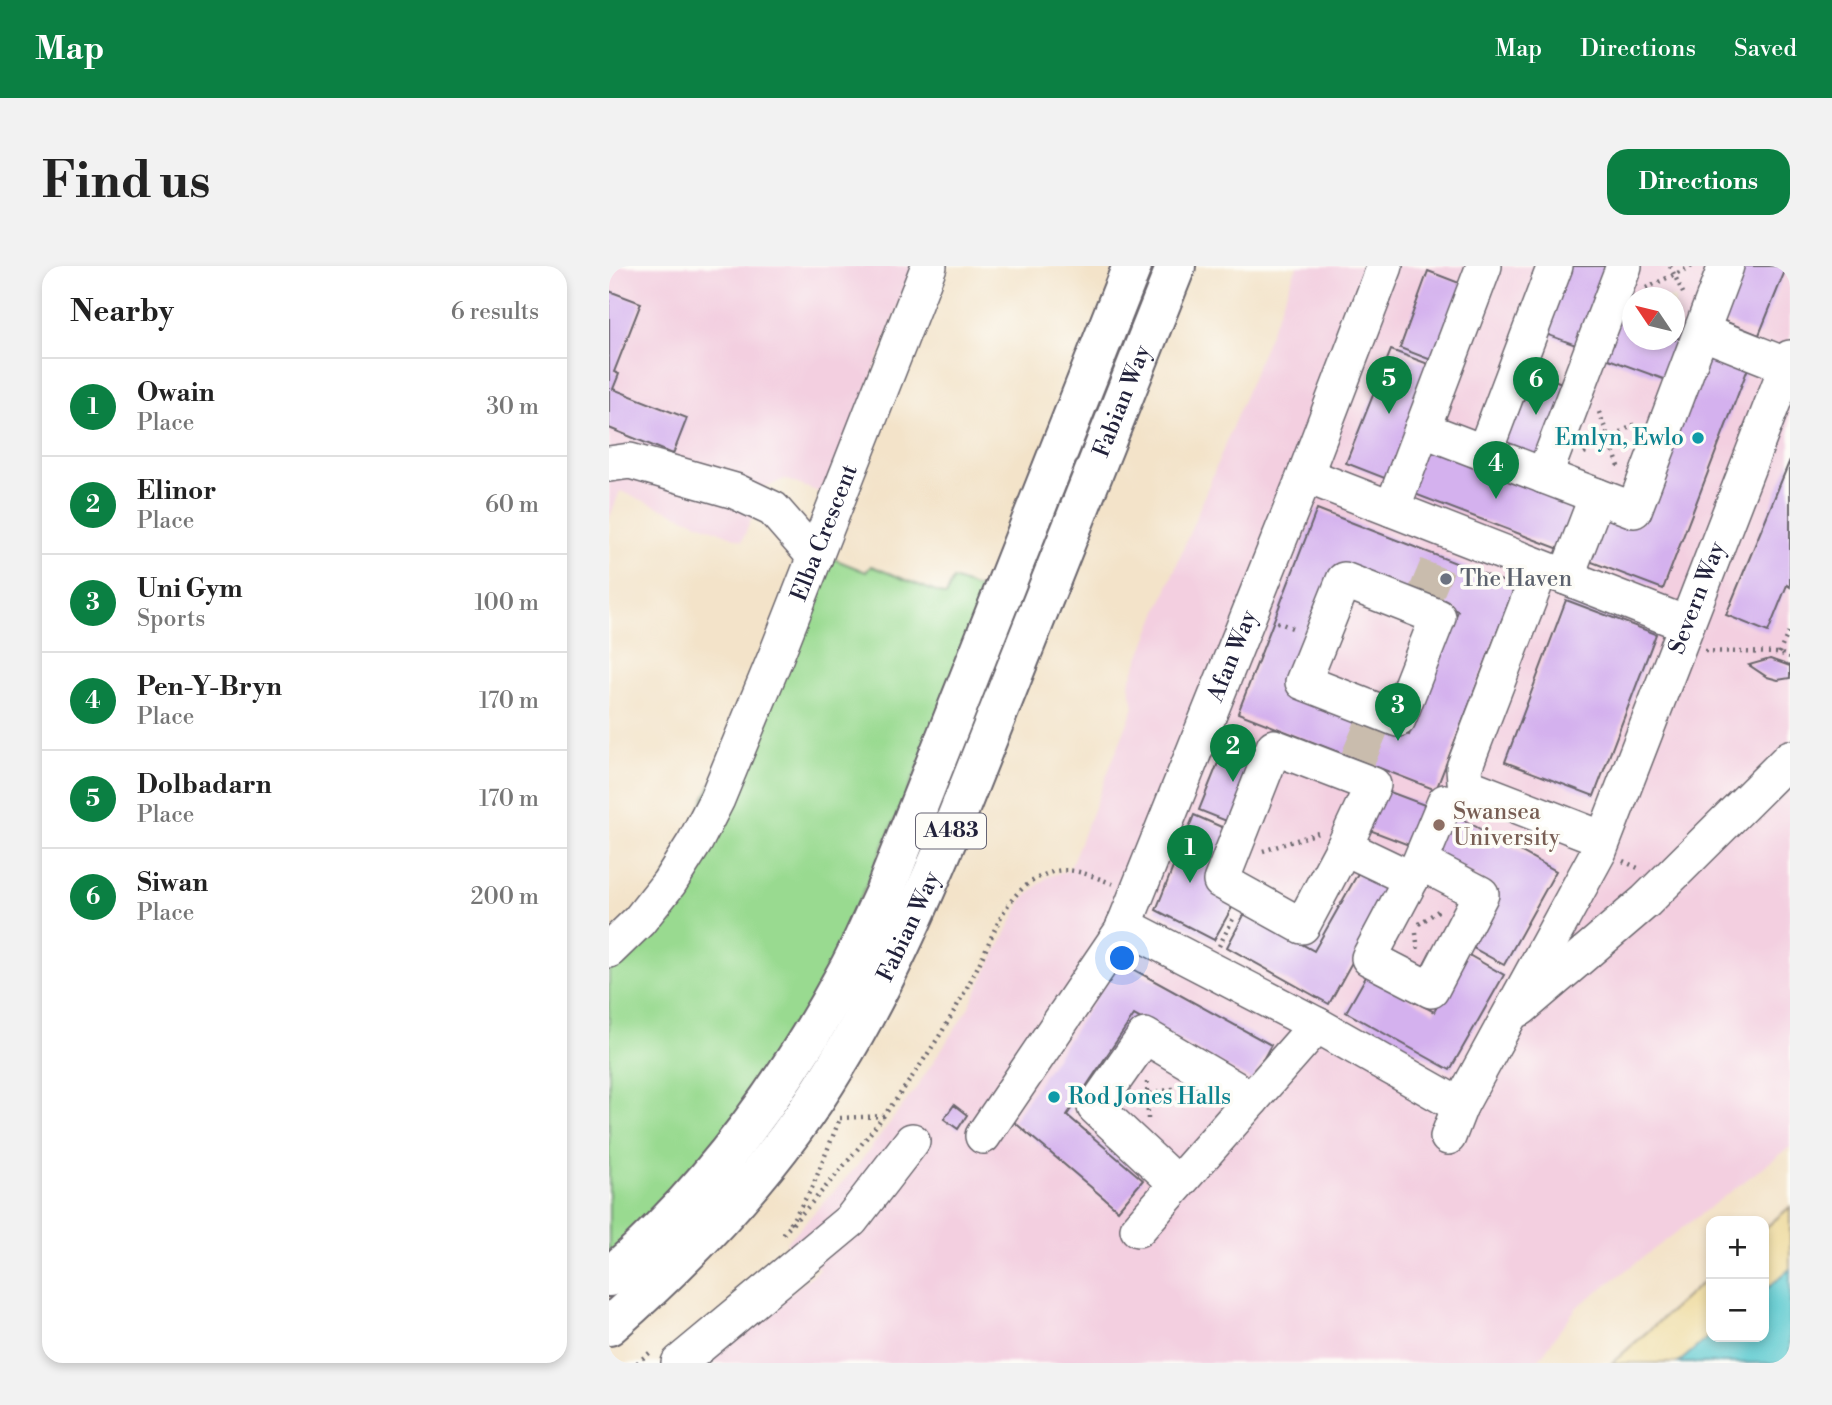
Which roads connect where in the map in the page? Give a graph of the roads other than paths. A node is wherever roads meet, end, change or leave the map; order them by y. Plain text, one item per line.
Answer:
1 (929, 266) edge
2 (1132, 266) edge
3 (1176, 266) edge
4 (1385, 266) edge
5 (1484, 266) edge
6 (1555, 266) edge
7 (1624, 266) edge
8 (1726, 266) edge
9 (1702, 332) junction
10 (1789, 363) edge
11 (1422, 429) junction
12 (1484, 453) junction
13 (609, 464) edge
14 (1304, 475) junction
15 (1544, 476) junction
16 (1597, 496) junction
17 (1392, 509) junction
18 (815, 557) junction
19 (1554, 573) junction
20 (1422, 604) joint
21 (1681, 637) junction
22 (1790, 758) edge
23 (1450, 796) junction
24 (1601, 845) junction
25 (1344, 847) junction
26 (1124, 925) junction
27 (609, 950) edge
28 (1505, 1023) junction
29 (1317, 1025) junction
30 (1252, 1099) junction
31 (983, 1136) dead end
32 (912, 1141) dead end
33 (1177, 1184) junction
34 (1138, 1229) dead end
35 (609, 1277) edge
36 (609, 1326) edge
37 (669, 1354) edge

1 - 18 street, Elba Crescent
2 - 35 highway, Fabian Way / A483
3 - 36 highway, Fabian Way / A483
4 - 14 street, Afan Way
5 - 11 street
6 - 12 street
7 - 15 street
8 - 9 street
9 - 10 street
9 - 16 street
10 - 21 street, Severn Way
11 - 12 street
11 - 17 street
12 - 15 street
13 - 18 street
14 - 17 street
14 - 26 street, Afan Way
15 - 16 street
16 - 19 street
17 - 19 street
18 - 27 street, Elba Crescent
19 - 21 street
19 - 23 street
20 - 20 street
21 - 24 street, Severn Way
22 - 28 street
23 - 24 street
23 - 25 street
24 - 28 street, Severn Way
25 - 25 street
26 - 29 street
26 - 31 street, Afan Way
28 - 29 street, Severn Way
29 - 30 street
30 - 33 street
30 - 33 street
32 - 37 street
33 - 34 street

